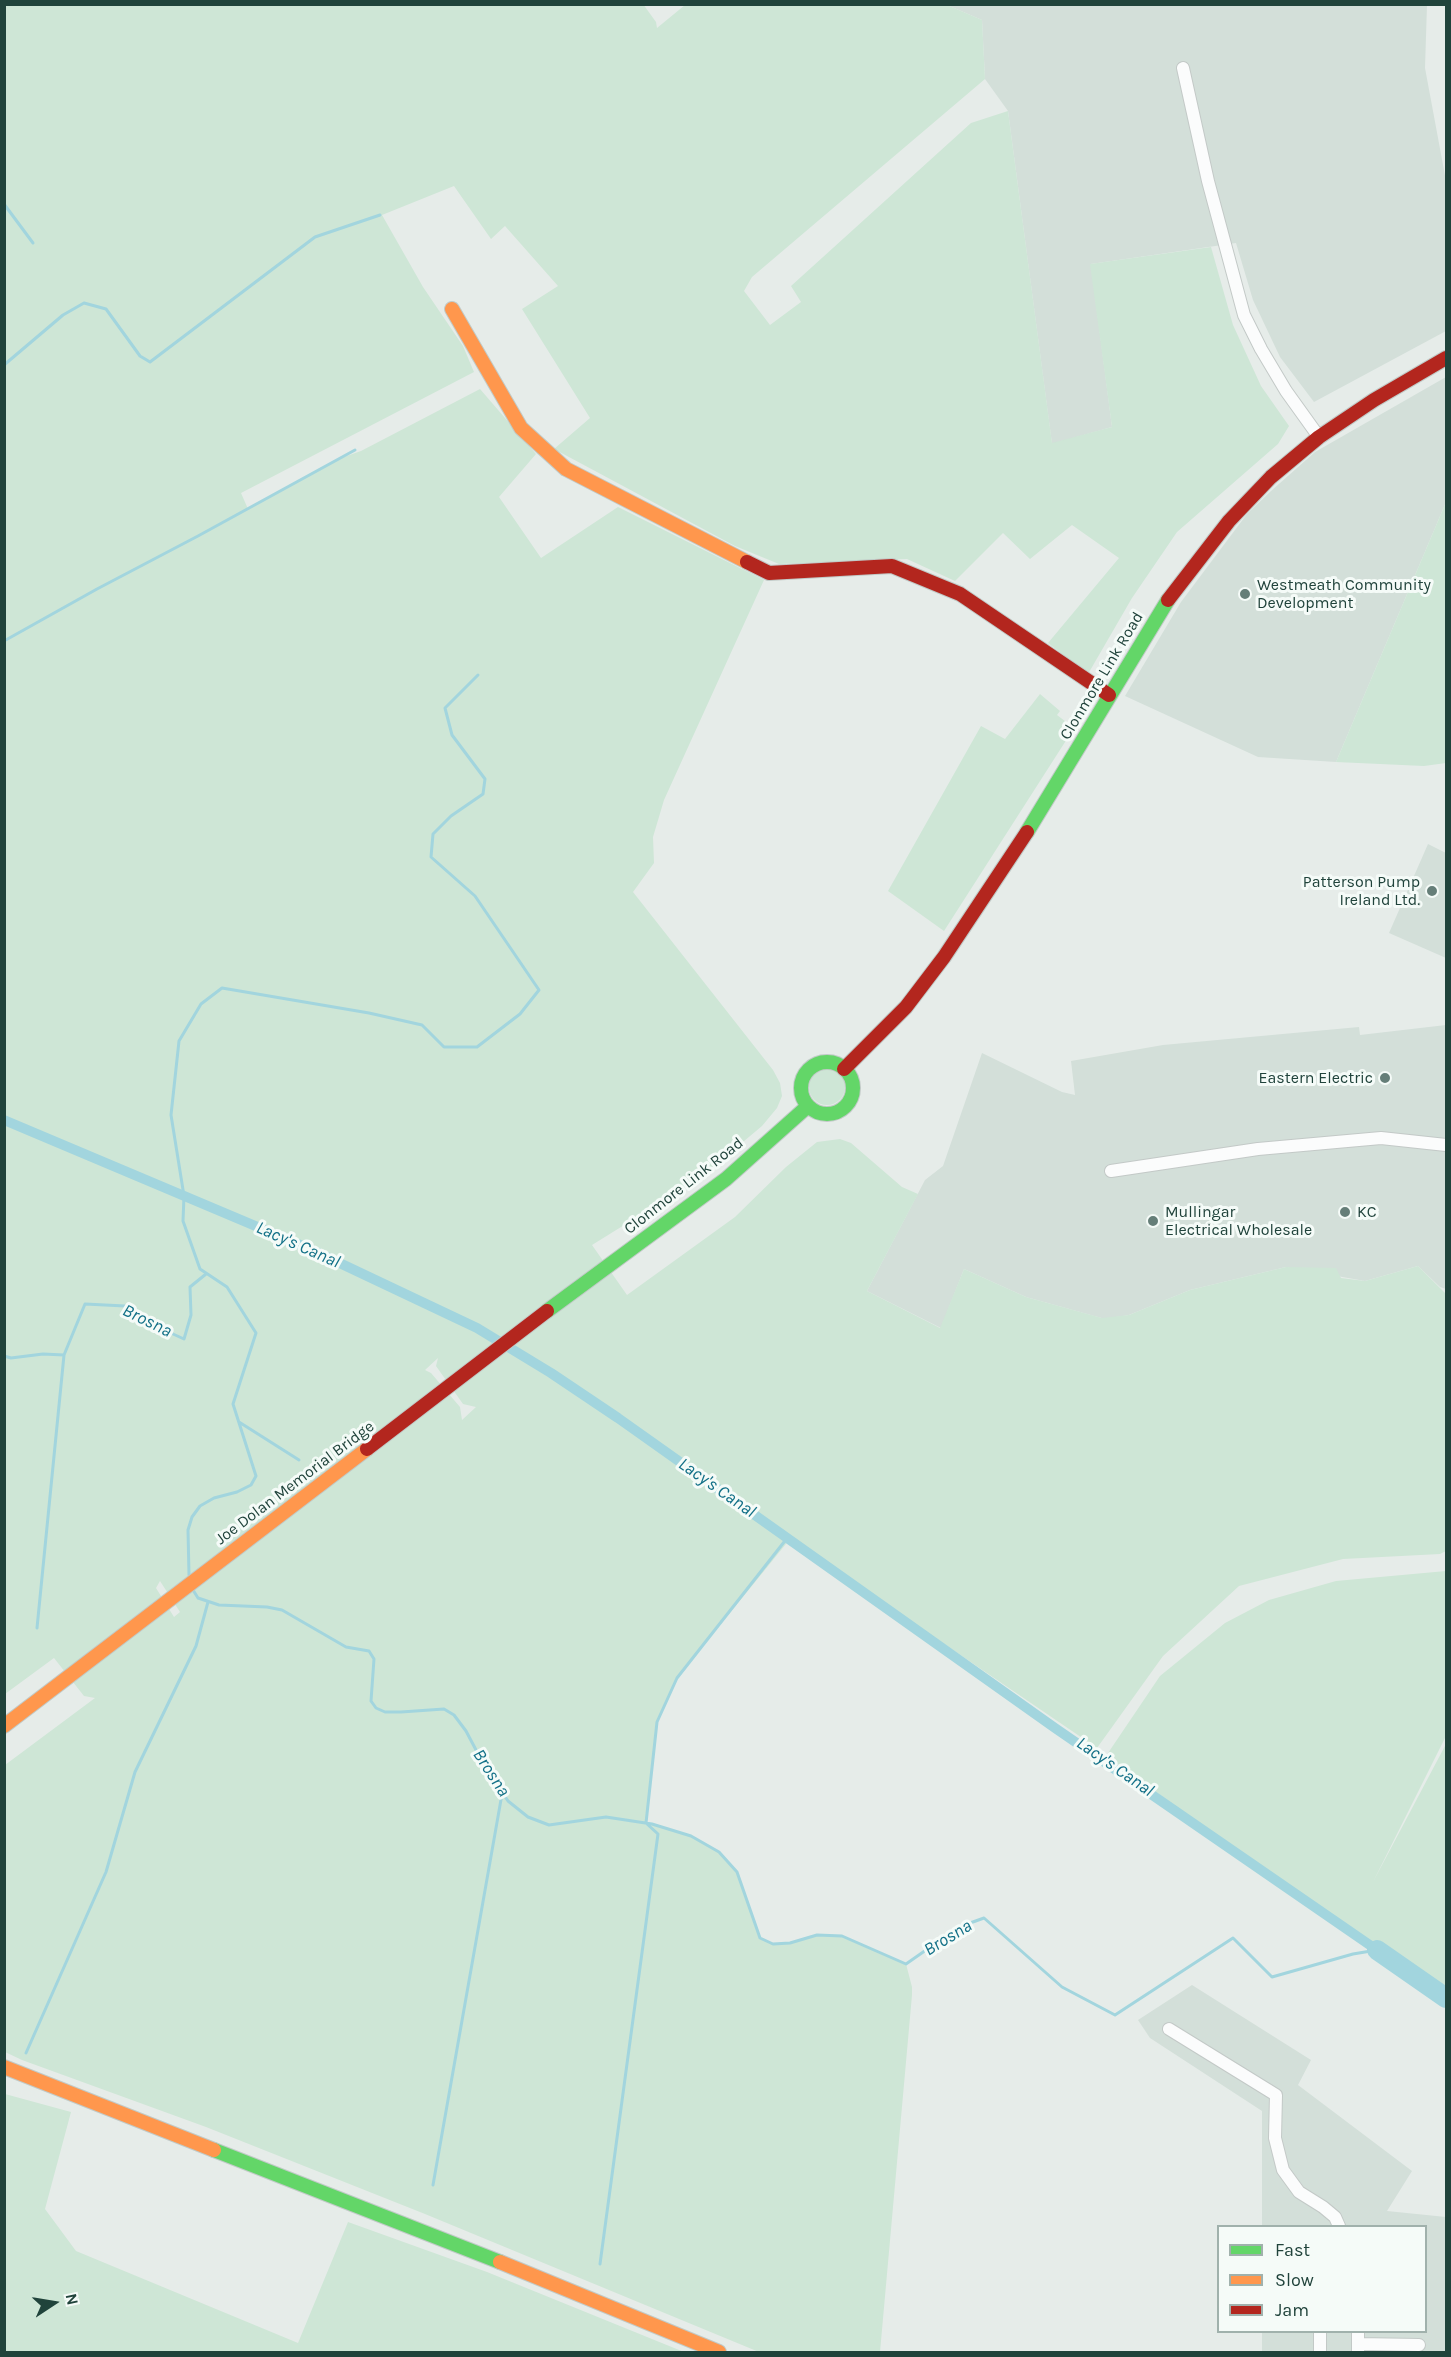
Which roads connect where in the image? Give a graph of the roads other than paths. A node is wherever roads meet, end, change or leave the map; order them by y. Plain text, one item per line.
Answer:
1 (1183, 68) dead end
2 (452, 309) dead end
3 (1446, 358) edge
4 (1319, 437) junction
5 (1109, 695) junction
6 (844, 1069) junction
7 (808, 1106) junction
8 (1446, 1145) edge
9 (1111, 1171) dead end
10 (606, 1266) joint
11 (4, 1726) edge
12 (1169, 2029) dead end
13 (4, 2067) edge
14 (1339, 2225) edge
15 (1320, 2333) edge
16 (1358, 2343) edge
17 (1419, 2345) dead end
18 (719, 2352) edge
19 (1320, 2352) edge

1 - 4 street
2 - 5 main road
3 - 4 main road, Clonmore Link Road
4 - 5 main road, Clonmore Link Road
5 - 6 main road, Clonmore Link Road
6 - 7 main road
6 - 7 main road
7 - 10 main road, Clonmore Link Road
8 - 9 street
10 - 11 main road, Joe Dolan Memorial Bridge
12 - 14 street
13 - 18 main road
15 - 19 street
16 - 17 street

